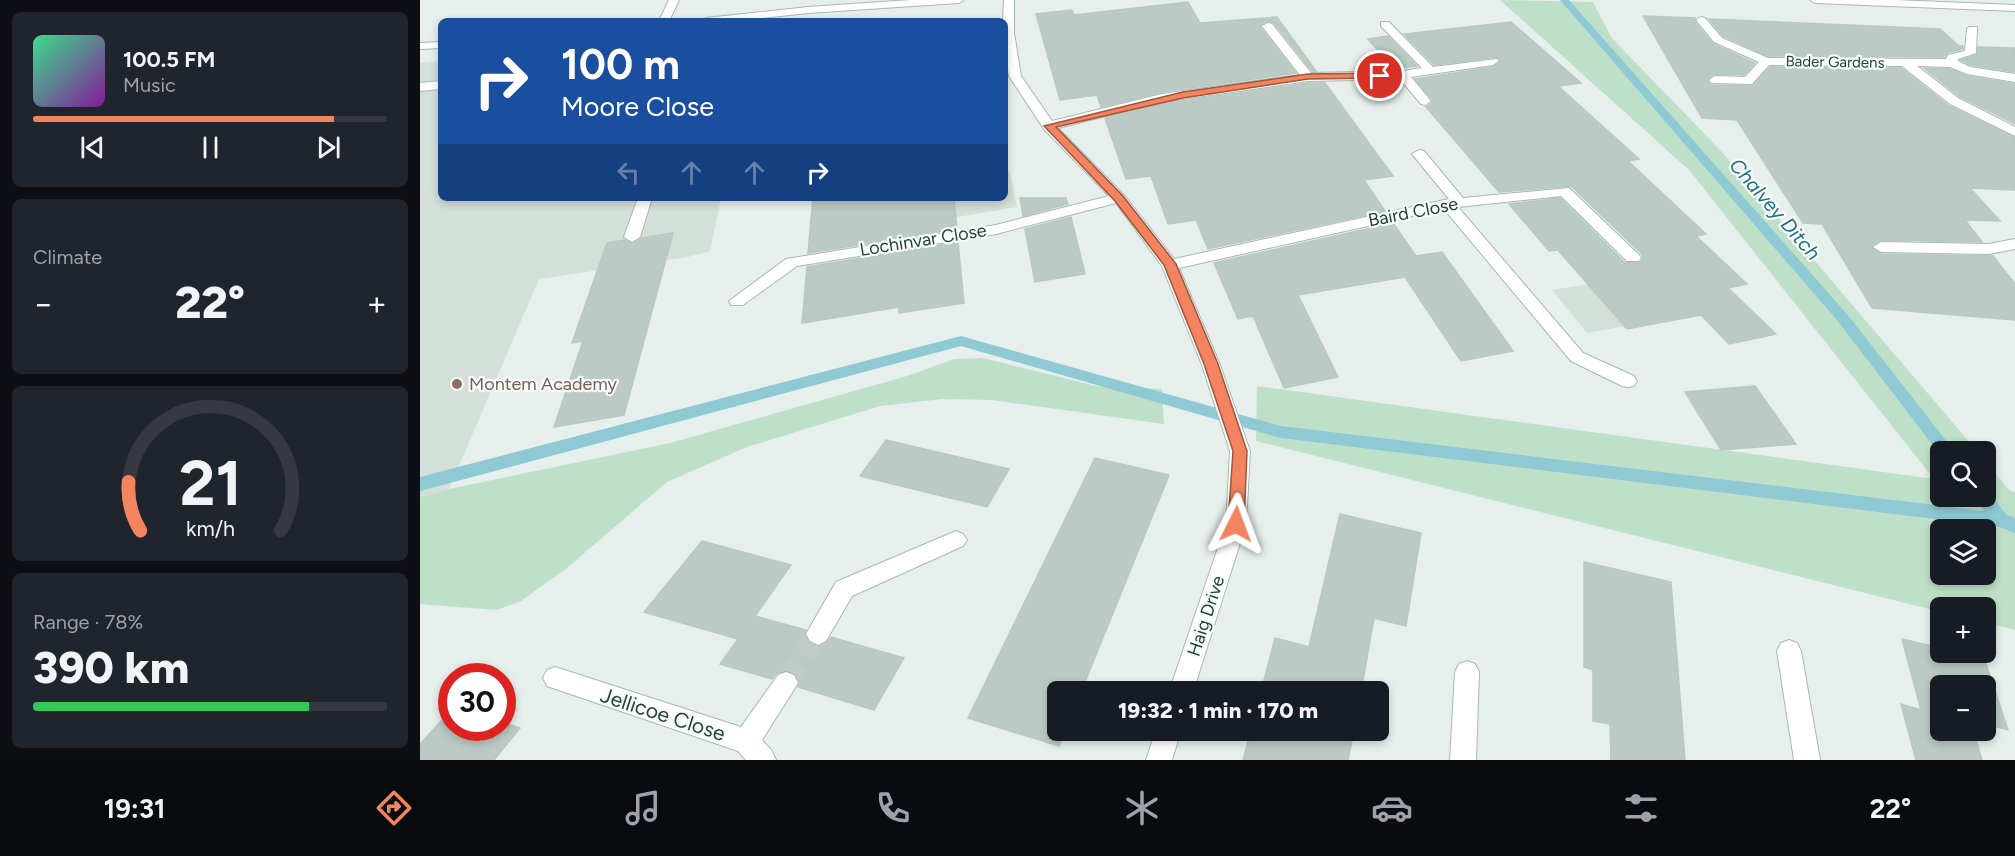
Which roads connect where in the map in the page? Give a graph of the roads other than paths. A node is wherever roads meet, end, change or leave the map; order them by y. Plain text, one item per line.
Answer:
1 (674, 0) edge
2 (959, 0) edge
3 (1010, 0) edge
4 (1815, 0) edge
5 (1902, 2) edge
6 (2015, 8) edge
7 (665, 18) edge
8 (734, 18) edge
9 (1701, 20) dead end
10 (1385, 24) dead end
11 (1268, 26) dead end
12 (1973, 29) dead end
13 (438, 45) edge
14 (420, 46) edge
15 (1493, 61) dead end
16 (1766, 61) junction
17 (1904, 62) junction
18 (1952, 63) junction
19 (1431, 71) junction
20 (1403, 75) junction
21 (1010, 77) edge
22 (1308, 77) junction
23 (2015, 78) edge
24 (1715, 80) dead end
25 (438, 85) edge
26 (420, 87) edge
27 (1425, 101) dead end
28 (1049, 126) junction
29 (2015, 132) edge
30 (1419, 154) dead end
31 (1119, 198) junction
32 (644, 201) edge
33 (1453, 203) junction
34 (632, 237) dead end
35 (2015, 244) edge
36 (1881, 247) dead end
37 (1633, 258) dead end
38 (1170, 264) junction
39 (737, 301) dead end
40 (1628, 381) dead end
41 (956, 540) dead end
42 (818, 634) tunnel mouth
43 (1789, 651) dead end
44 (1467, 672) dead end
45 (555, 678) dead end
46 (1185, 681) edge
47 (786, 683) tunnel mouth
48 (746, 741) junction
49 (1165, 741) edge
50 (763, 760) edge
51 (1159, 760) edge
52 (1463, 760) edge
53 (1807, 760) edge

1 - 7 street
2 - 8 street
3 - 21 street, Haig Drive
4 - 5 street
5 - 6 street
9 - 16 street, Bader Gardens
10 - 19 street
11 - 22 street
12 - 18 street
13 - 14 street
15 - 19 street
16 - 17 street, Bader Gardens
16 - 24 street, Bader Gardens
17 - 18 street, Bader Gardens
17 - 29 street, Bader Gardens
18 - 23 street, Bader Gardens
19 - 20 street
20 - 22 street
20 - 27 street
21 - 28 street, Haig Drive
22 - 28 street
25 - 26 street
28 - 31 street, Haig Drive
30 - 33 street
31 - 38 street, Haig Drive
31 - 39 street, Lochinvar Close
32 - 34 street
33 - 37 street, Baird Close
33 - 38 street, Baird Close
33 - 40 street
35 - 36 street
38 - 46 street, Haig Drive
41 - 42 street
43 - 53 street
44 - 52 street
45 - 48 street, Jellicoe Close
47 - 48 street
48 - 50 street, Jellicoe Close
49 - 51 street

